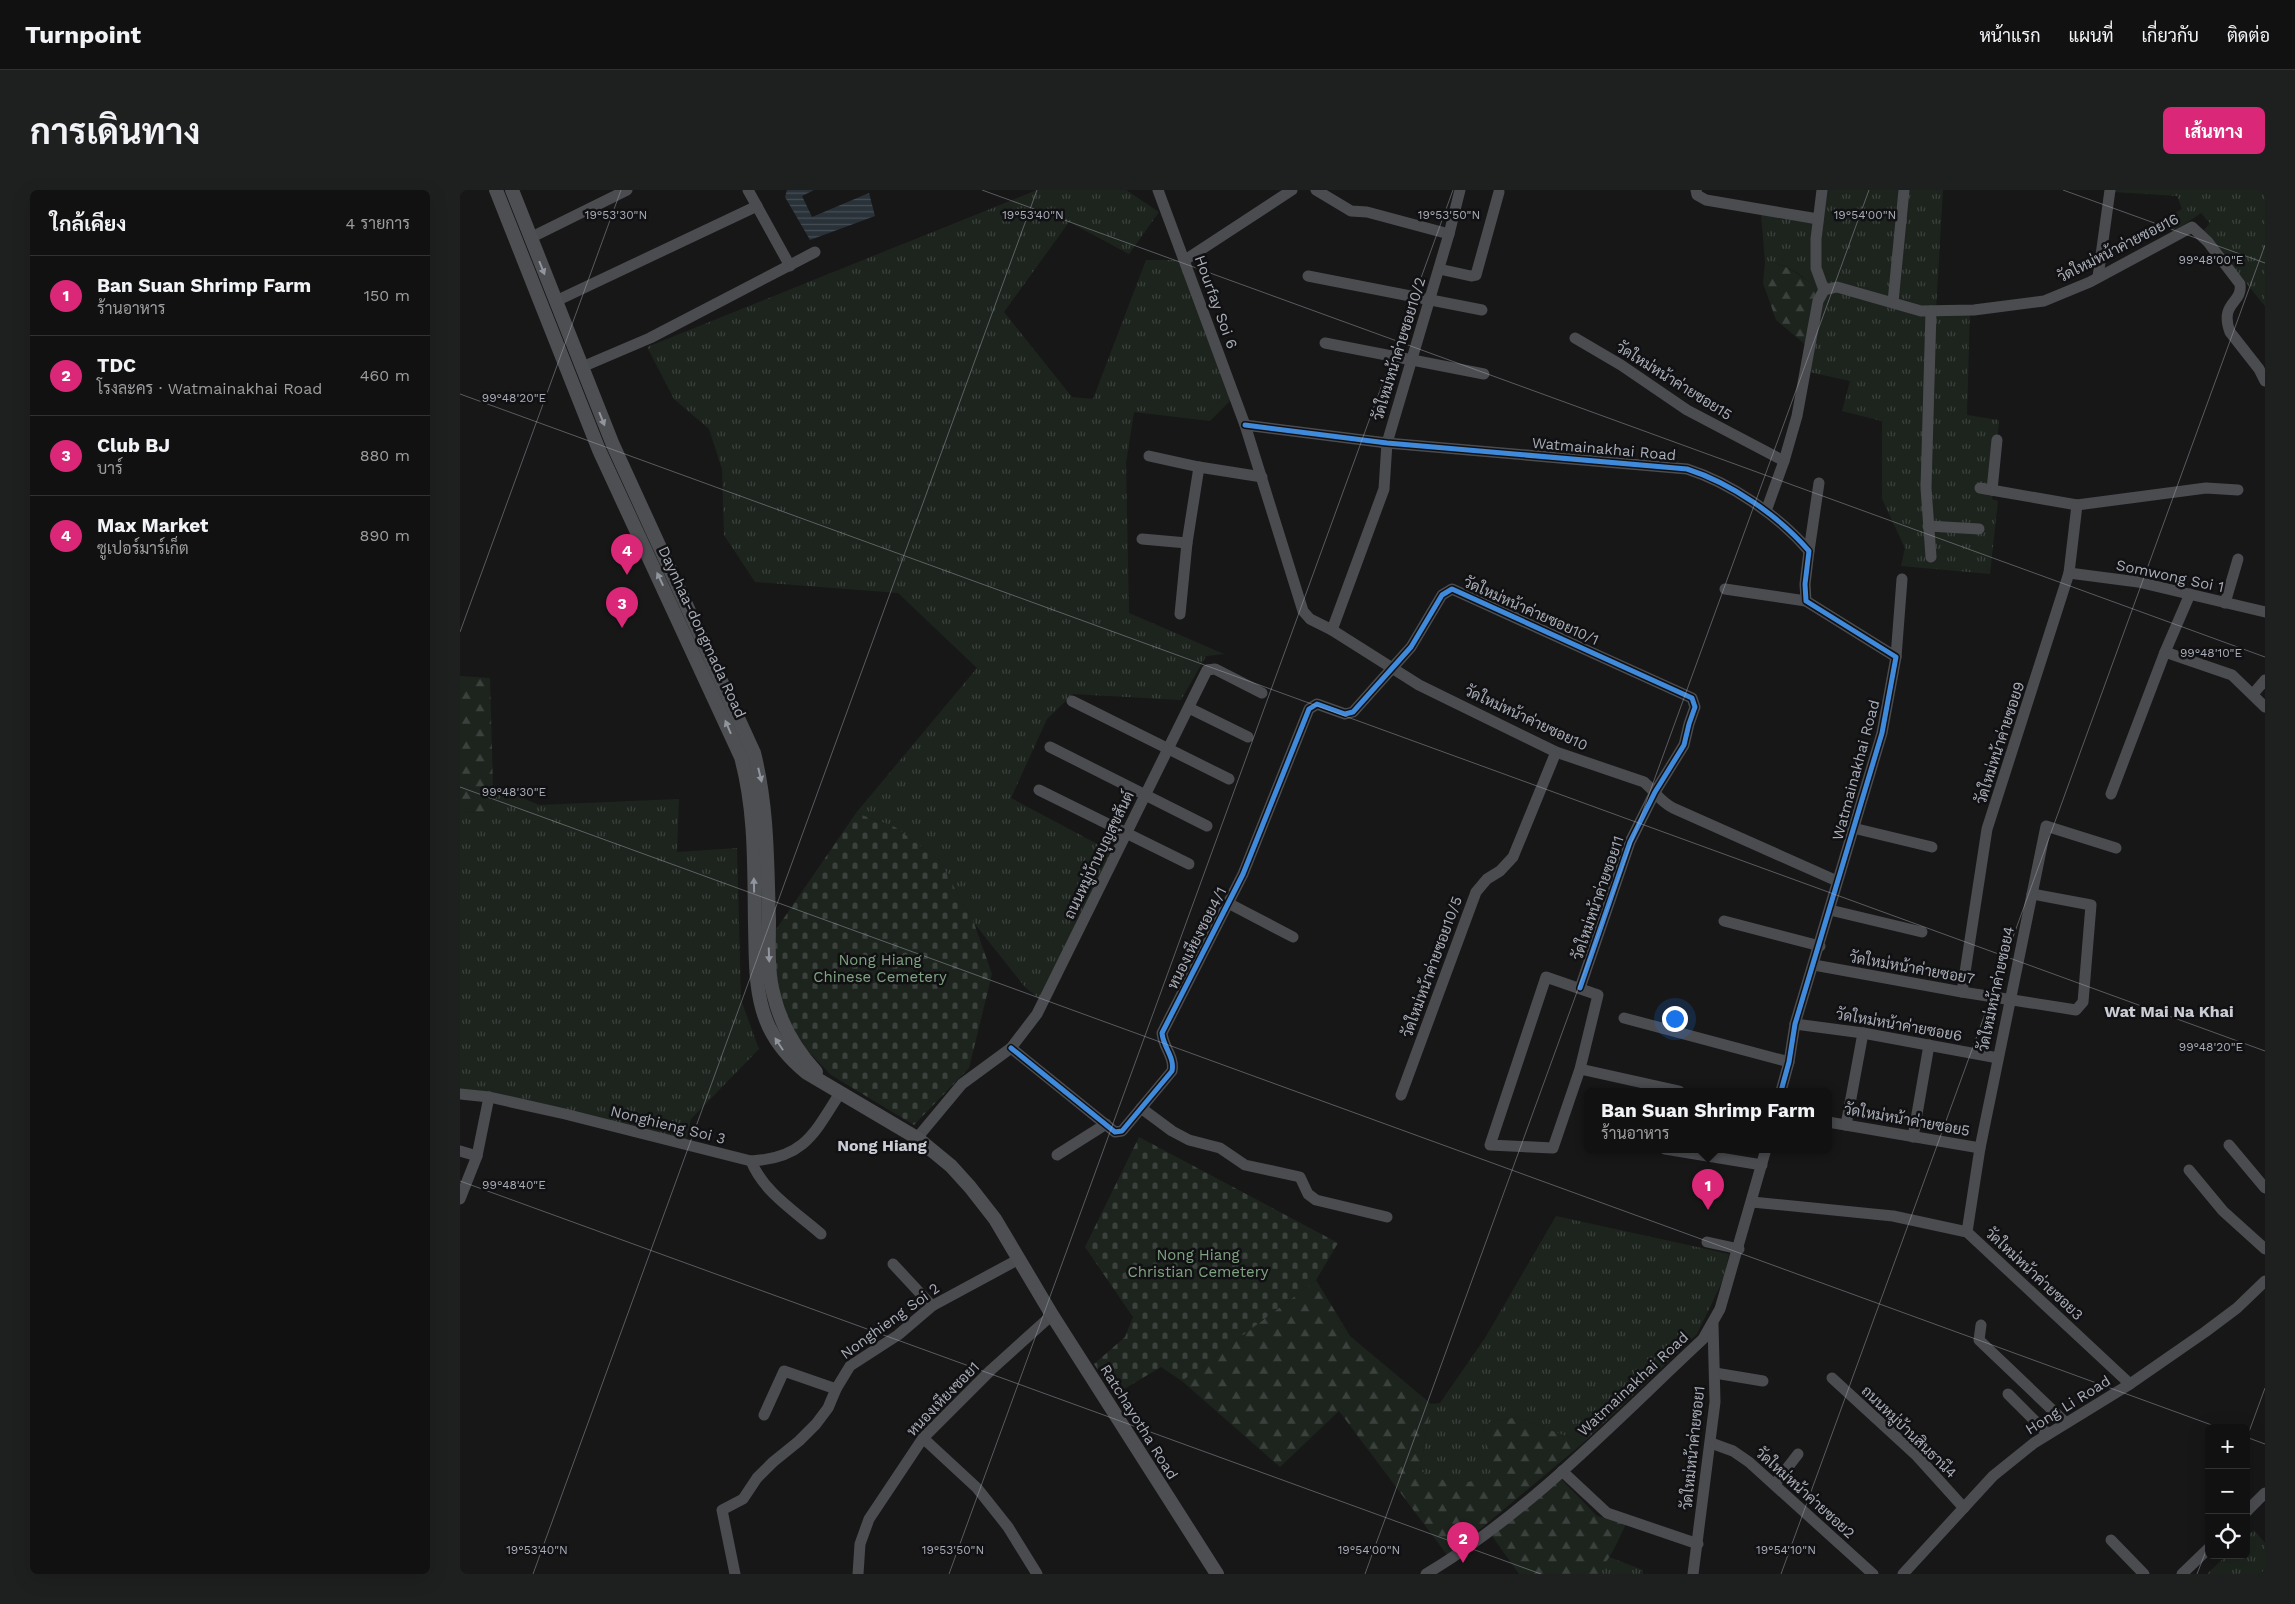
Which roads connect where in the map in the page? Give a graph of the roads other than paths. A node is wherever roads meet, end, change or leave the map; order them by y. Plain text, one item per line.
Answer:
1 (496, 190) edge
2 (512, 190) edge
3 (627, 190) edge
4 (748, 190) edge
5 (1158, 190) edge
6 (1292, 190) edge
7 (1316, 190) edge
8 (1460, 190) edge
9 (1696, 190) edge
10 (1822, 190) edge
11 (1904, 190) edge
12 (2110, 190) edge
13 (1499, 192) dead end
14 (757, 206) junction
15 (1818, 219) junction
16 (1449, 234) junction
17 (530, 238) junction
18 (815, 252) dead end
19 (1185, 260) junction
20 (790, 266) junction
21 (1439, 269) junction
22 (1308, 276) dead end
23 (2098, 277) junction
24 (1824, 290) junction
25 (1430, 301) junction
26 (1893, 302) junction
27 (558, 308) junction
28 (1482, 310) dead end
29 (1931, 311) junction
30 (547, 321) junction
31 (1575, 338) dead end
32 (1325, 343) dead end
33 (1412, 360) junction
34 (582, 367) junction
35 (1484, 374) dead end
36 (2265, 381) edge
37 (1244, 425) junction
38 (1997, 440) dead end
39 (1387, 443) junction
40 (1149, 456) dead end
41 (1784, 461) junction
42 (1200, 467) junction
43 (1262, 477) junction
44 (1819, 483) dead end
45 (1980, 488) dead end
46 (1992, 490) junction
47 (2238, 490) dead end
48 (2077, 505) junction
49 (1766, 511) junction
50 (1928, 526) junction
51 (1979, 529) dead end
52 (1142, 539) dead end
53 (1187, 544) junction
54 (1809, 551) junction
55 (1931, 557) dead end
56 (2238, 559) dead end
57 (2069, 573) junction
58 (1902, 580) dead end
59 (1725, 589) dead end
60 (2190, 594) junction
61 (1806, 601) junction
62 (2225, 603) junction
63 (2265, 612) edge
64 (1180, 614) dead end
65 (1332, 630) junction
66 (2164, 652) junction
67 (1896, 657) junction
68 (1392, 668) junction
69 (2265, 680) edge
70 (1262, 693) dead end
71 (2253, 694) junction
72 (1692, 698) joint
73 (1072, 701) dead end
74 (2265, 707) edge
75 (1189, 708) junction
76 (1248, 736) dead end
77 (1050, 747) dead end
78 (1168, 749) junction
79 (1556, 752) junction
80 (1229, 779) dead end
81 (1039, 790) dead end
82 (1655, 792) junction
83 (2111, 794) dead end
84 (1146, 795) junction
85 (1207, 826) dead end
86 (1853, 828) junction
87 (1126, 834) junction
88 (1932, 847) dead end
89 (2116, 848) dead end
90 (1189, 864) dead end
91 (1837, 881) junction
92 (2032, 894) junction
93 (1228, 903) junction
94 (1830, 910) junction
95 (1724, 921) dead end
96 (1922, 932) dead end
97 (1293, 937) dead end
98 (1820, 946) junction
99 (1814, 966) junction
100 (764, 979) junction
101 (1580, 988) junction
102 (1962, 992) junction
103 (2009, 999) junction
104 (1624, 1018) dead end
105 (1796, 1024) junction
106 (1863, 1033) junction
107 (1929, 1046) junction
108 (1011, 1048) junction
109 (1998, 1058) junction
110 (1789, 1062) junction
111 (1580, 1069) junction
112 (1666, 1088) edge
113 (1782, 1088) edge
114 (834, 1089) junction
115 (460, 1094) edge
116 (1401, 1094) dead end
117 (489, 1097) junction
118 (1141, 1108) junction
119 (1832, 1123) edge
120 (1106, 1124) junction
121 (1846, 1125) junction
122 (1913, 1137) junction
123 (917, 1138) junction
124 (2229, 1144) dead end
125 (1980, 1148) junction
126 (460, 1151) edge
127 (1689, 1153) edge
128 (1765, 1153) edge
129 (1058, 1155) dead end
130 (477, 1156) junction
131 (751, 1161) junction
132 (1762, 1165) junction
133 (2189, 1170) dead end
134 (2265, 1188) edge
135 (460, 1200) edge
136 (1752, 1202) junction
137 (1387, 1217) dead end
138 (1967, 1232) junction
139 (822, 1234) dead end
140 (1707, 1242) dead end
141 (1739, 1249) junction
142 (2265, 1249) edge
143 (1019, 1259) junction
144 (893, 1264) dead end
145 (2265, 1281) edge
146 (1036, 1287) joint
147 (932, 1306) junction
148 (1052, 1314) junction
149 (1713, 1324) junction
150 (1981, 1326) dead end
151 (1715, 1373) junction
152 (1832, 1378) dead end
153 (1763, 1381) dead end
154 (2130, 1384) junction
155 (836, 1389) junction
156 (2008, 1394) dead end
157 (764, 1415) dead end
158 (2066, 1423) junction
159 (2048, 1434) junction
160 (923, 1438) junction
161 (1711, 1443) junction
162 (1798, 1454) dead end
163 (1562, 1471) junction
164 (1775, 1484) junction
165 (2265, 1494) edge
166 (1964, 1508) junction
167 (2250, 1508) edge
168 (2111, 1540) dead end
169 (1698, 1544) junction
170 (2205, 1552) edge
171 (735, 1574) edge
172 (858, 1574) edge
173 (1037, 1574) edge
174 (1216, 1574) edge
175 (1426, 1574) edge
176 (1693, 1574) edge
177 (1873, 1574) edge
178 (1903, 1574) edge
179 (2144, 1574) edge
180 (2182, 1574) edge

1 - 30 main road, Daynhaa-dongmada Road
2 - 17 main road, Daynhaa-dongmada Road
3 - 17 street
4 - 14 street
5 - 19 street, Hourfay Soi 6
6 - 19 street
7 - 16 street
8 - 16 street, วัดใหม่หน้าค่ายซอย10/2
9 - 15 street
10 - 15 street
11 - 26 street
12 - 23 street
13 - 21 street
14 - 20 street
14 - 27 street
15 - 24 street
16 - 21 street, วัดใหม่หน้าค่ายซอย10/2
17 -> 27 main road, Daynhaa-dongmada Road
18 - 20 street
19 - 37 street, Hourfay Soi 6
20 - 34 street
21 - 25 street, วัดใหม่หน้าค่ายซอย10/2
22 - 25 street
23 - 29 street, วัดใหม่หน้าค่ายซอย16
23 - 36 street, วัดใหม่หน้าค่ายซอย16
24 - 26 street, วัดใหม่หน้าค่ายซอย16
24 - 41 street
25 - 28 street
25 - 33 street, วัดใหม่หน้าค่ายซอย10/2
26 - 29 street, วัดใหม่หน้าค่ายซอย16
27 - 30 main road
27 - 34 main road, Daynhaa-dongmada Road
29 - 50 street
100 -> 30 main road, Daynhaa-dongmada Road
31 - 41 street, วัดใหม่หน้าค่ายซอย15
32 - 33 street
33 - 35 street
33 - 39 street, วัดใหม่หน้าค่ายซอย10/2
34 -> 100 main road, Daynhaa-dongmada Road
37 - 39 street, Watmainakhai Road
37 - 43 street, Hourfay Soi 6
38 - 46 street
39 - 49 street, Watmainakhai Road
39 - 65 street, วัดใหม่หน้าค่ายซอย10/2
40 - 42 street
41 - 49 street
42 - 43 street
42 - 53 street
43 - 65 street, Hourfay Soi 6
44 - 54 street
45 - 46 street
46 - 48 street
47 - 48 street
48 - 57 street, วัดใหม่หน้าค่ายซอย9
49 - 54 street, Watmainakhai Road
50 - 51 street
50 - 55 street
52 - 53 street
53 - 64 street
54 - 61 street
56 - 62 street
57 - 60 street, Somwong Soi 1
57 - 102 street, วัดใหม่หน้าค่ายซอย9
58 - 67 street, Watmainakhai Road
59 - 61 street
60 - 62 street, Somwong Soi 1
60 - 66 street
61 - 67 street
62 - 63 street, Somwong Soi 1
65 - 68 street, วัดใหม่หน้าค่ายซอย10
66 - 71 street
66 - 83 street
67 - 86 street, Watmainakhai Road
68 - 72 street, วัดใหม่หน้าค่ายซอย10/1
68 - 79 street, วัดใหม่หน้าค่ายซอย10
68 - 93 street, หนองเหียงซอย4/1
69 - 71 street
70 - 75 street, ถนนหมู่บ้านบุญสุขสันต์
71 - 74 street
72 - 82 street, วัดใหม่หน้าค่ายซอย11
73 - 78 street
75 - 76 street
75 - 78 street, ถนนหมู่บ้านบุญสุขสันต์
77 - 84 street
78 - 80 street
78 - 84 street, ถนนหมู่บ้านบุญสุขสันต์
79 - 82 street, วัดใหม่หน้าค่ายซอย10
79 - 116 street, วัดใหม่หน้าค่ายซอย10/5
81 - 87 street
82 - 91 street, วัดใหม่หน้าค่ายซอย10
82 - 101 street, วัดใหม่หน้าค่ายซอย11
84 - 85 street
84 - 87 street, ถนนหมู่บ้านบุญสุขสันต์
86 - 88 street
86 - 91 street, Watmainakhai Road
87 - 90 street
87 - 108 street, ถนนหมู่บ้านบุญสุขสันต์
89 - 92 street, วัดใหม่หน้าค่ายซอย4
91 - 94 street, Watmainakhai Road
92 - 103 street, วัดใหม่หน้าค่ายซอย4
92 - 103 street, วัดใหม่หน้าค่ายซอย7
93 - 97 street
93 - 118 street, หนองเหียงซอย4/1
94 - 96 street
94 - 98 street, Watmainakhai Road
95 - 98 street
98 - 99 street, Watmainakhai Road
99 - 102 street, วัดใหม่หน้าค่ายซอย7
99 - 105 street, Watmainakhai Road
100 - 114 main road, Daynhaa-dongmada Road
101 - 111 street
101 - 111 street
102 - 103 street, วัดใหม่หน้าค่ายซอย7
103 - 109 street, วัดใหม่หน้าค่ายซอย4
104 - 110 street
105 - 106 street, วัดใหม่หน้าค่ายซอย6
105 - 110 street, Watmainakhai Road
106 - 107 street, วัดใหม่หน้าค่ายซอย6
106 - 121 street
107 - 109 street, วัดใหม่หน้าค่ายซอย6
107 - 122 street
108 - 120 street
108 - 123 street, ถนนหมู่บ้านบุญสุขสันต์
109 - 125 street, วัดใหม่หน้าค่ายซอย4
110 - 113 street, Watmainakhai Road
111 - 112 street
114 - 123 main road, Daynhaa-dongmada Road
114 - 131 street, Nonghieng Soi 3
115 - 117 street, Nonghieng Soi 3
117 - 130 street
117 - 131 street, Nonghieng Soi 3
118 - 120 street, หนองเหียงซอย4/1
118 - 137 street
119 - 121 street, วัดใหม่หน้าค่ายซอย5
120 - 129 street
121 - 122 street, วัดใหม่หน้าค่ายซอย5
122 - 125 street, วัดใหม่หน้าค่ายซอย5
123 - 143 main road, Daynhaa-dongmada Road
124 - 134 street
125 - 138 street, วัดใหม่หน้าค่ายซอย4
126 - 130 street
127 - 132 street
128 - 132 street, Watmainakhai Road
130 - 135 street
131 - 139 street
132 - 136 street, Watmainakhai Road
133 - 142 street
136 - 138 street, วัดใหม่หน้าค่ายซอย3
136 - 141 street, Watmainakhai Road
138 - 154 street, วัดใหม่หน้าค่ายซอย3
140 - 141 street
141 - 149 street, Watmainakhai Road
143 - 146 main road, Daynhaa-dongmada Road
143 - 147 street, Nonghieng Soi 2
144 - 147 street
145 - 154 street, Hong Li Road
146 - 148 main road, Ratchayotha Road
147 - 155 street, Nonghieng Soi 2
148 - 160 street, หนองเหียงซอย1
148 - 174 main road, Ratchayotha Road
149 - 151 street, วัดใหม่หน้าค่ายซอย1
149 - 163 street, Watmainakhai Road
150 - 158 street
151 - 153 street
151 - 161 street, วัดใหม่หน้าค่ายซอย1
152 - 166 street, ถนนหมู่บ้านสินธานี4
154 - 158 street, Hong Li Road
155 - 157 street
155 - 171 street, Nonghieng Soi 2
156 - 159 street
158 - 159 street, Hong Li Road
159 - 166 street, Hong Li Road
160 - 172 street, หนองเหียงซอย1
160 - 173 street
161 - 164 street, วัดใหม่หน้าค่ายซอย2
161 - 169 street, วัดใหม่หน้าค่ายซอย1
162 - 164 street
163 - 169 street
163 - 175 street, Watmainakhai Road
164 - 177 street, วัดใหม่หน้าค่ายซอย2
165 - 167 street
166 - 178 street, Hong Li Road
168 - 179 street
169 - 176 street, วัดใหม่หน้าค่ายซอย1
170 - 180 street

